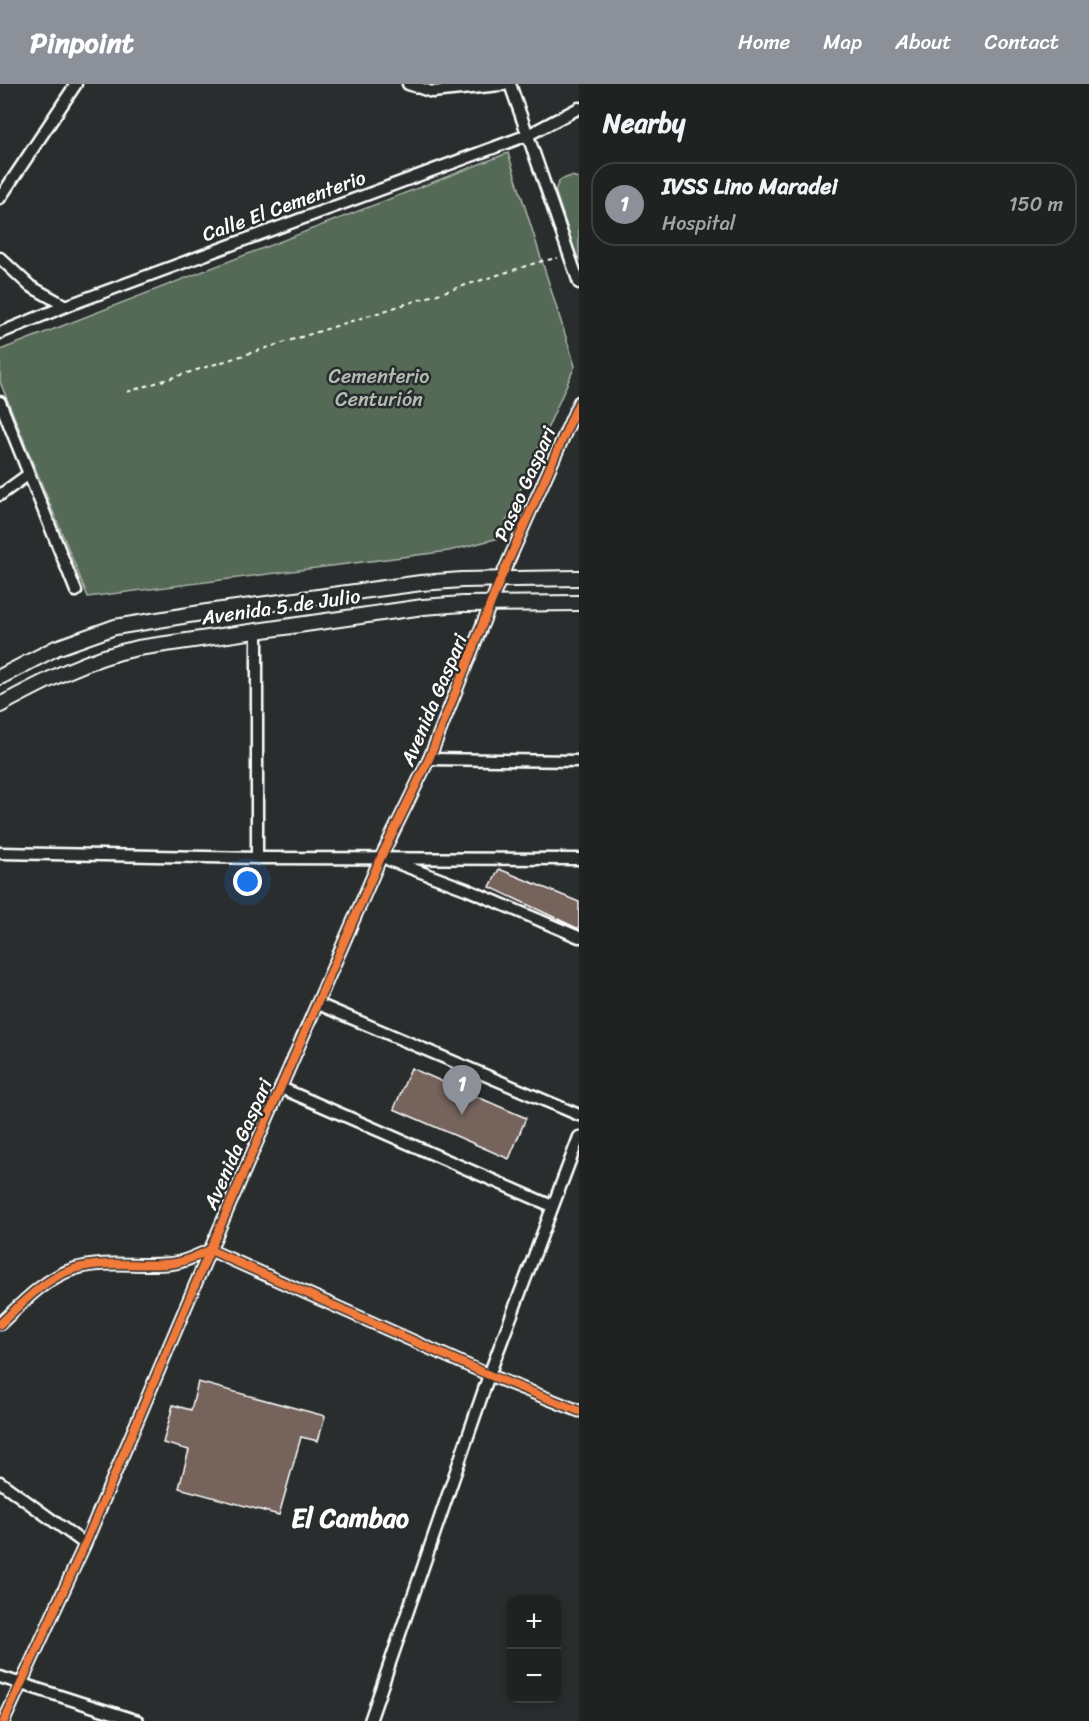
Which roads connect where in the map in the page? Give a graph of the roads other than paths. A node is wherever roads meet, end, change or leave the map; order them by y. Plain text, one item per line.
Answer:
1 (76, 84) edge
2 (408, 84) edge
3 (579, 108) edge
4 (528, 135) junction
5 (0, 198) edge
6 (0, 258) edge
7 (579, 282) edge
8 (66, 306) junction
9 (0, 333) edge
10 (0, 402) edge
11 (579, 402) edge
12 (29, 474) junction
13 (0, 495) edge
14 (579, 578) edge
15 (500, 579) junction
16 (76, 591) dead end
17 (579, 603) edge
18 (492, 604) junction
19 (257, 630) junction
20 (0, 677) edge
21 (0, 705) edge
22 (429, 759) junction
23 (579, 761) edge
24 (0, 853) edge
25 (381, 857) junction
26 (256, 858) junction
27 (579, 859) edge
28 (579, 937) edge
29 (318, 1004) junction
30 (281, 1088) junction
31 (579, 1115) edge
32 (579, 1137) edge
33 (552, 1206) junction
34 (210, 1250) junction
35 (0, 1324) edge
36 (489, 1375) junction
37 (579, 1411) edge
38 (0, 1482) edge
39 (85, 1544) junction
40 (0, 1677) edge
41 (21, 1683) junction
42 (4, 1721) edge
43 (138, 1721) edge
44 (370, 1721) edge

1 - 5 street
2 - 4 street
3 - 4 street, Calle El Cementerio
4 - 7 street
4 - 8 street, Calle El Cementerio
6 - 8 street
8 - 9 street, Calle El Cementerio
10 - 12 street
11 - 15 street, Paseo Gaspari
12 - 13 street
12 - 16 street
14 - 15 street, Avenida 5 de Julio
15 - 18 street, Avenida Gaspari
15 - 20 street, Avenida 5 de Julio
17 - 18 street, Avenida 5 de Julio
18 - 19 street, Avenida 5 de Julio
18 - 22 street, Avenida Gaspari
19 - 21 street, Avenida 5 de Julio
19 - 26 street
22 - 23 street
22 - 25 street, Avenida Gaspari
24 - 26 street
25 - 26 street
25 - 27 street
25 - 28 street
25 - 29 street, Avenida Gaspari
29 - 30 street, Avenida Gaspari
29 - 31 street
30 - 33 street
30 - 34 street, Avenida Gaspari
32 - 33 street
33 - 36 street
34 - 35 street
34 - 36 street
34 - 39 street, Avenida Gaspari
36 - 37 street
36 - 44 street
38 - 39 street
39 - 41 street, Avenida Gaspari
40 - 41 street
41 - 42 street, Avenida Gaspari
41 - 43 street

